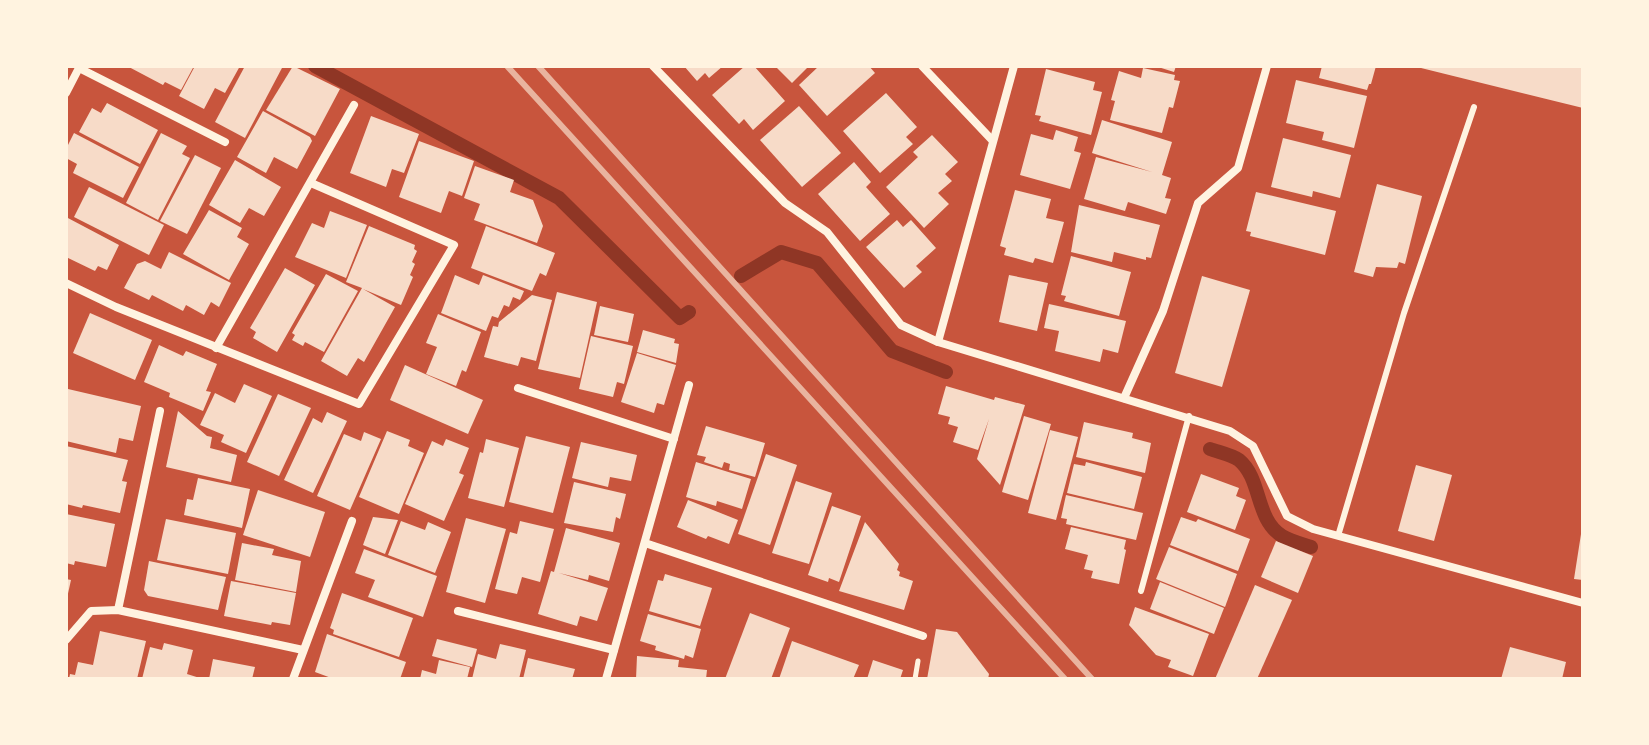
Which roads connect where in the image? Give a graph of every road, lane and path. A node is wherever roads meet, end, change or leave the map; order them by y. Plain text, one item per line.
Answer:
1 (653, 66) edge
2 (922, 66) edge
3 (1014, 66) edge
4 (1267, 66) edge
5 (80, 67) edge
6 (66, 93) edge
7 (354, 105) dead end
8 (1474, 107) dead end
9 (992, 140) junction
10 (225, 142) dead end
11 (311, 183) junction
12 (66, 283) edge
13 (938, 342) junction
14 (216, 348) junction
15 (689, 385) dead end
16 (518, 388) dead end
17 (1124, 398) junction
18 (160, 411) dead end
19 (1189, 416) junction
20 (674, 439) junction
21 (352, 521) dead end
22 (1338, 536) junction
23 (645, 543) junction
24 (1141, 591) dead end
25 (1583, 603) edge
26 (118, 610) junction
27 (458, 611) dead end
28 (923, 636) dead end
29 (66, 640) edge
30 (303, 650) junction
31 (614, 650) junction
32 (293, 679) edge
33 (606, 679) edge

1 - 13 street
2 - 9 street
3 - 9 street
4 - 17 street
5 - 6 street
5 - 10 street
7 - 11 street
8 - 22 lane
9 - 13 street
11 - 14 street
11 - 14 street
12 - 14 street
13 - 17 street
15 - 20 street
16 - 20 street
17 - 19 street
18 - 26 street
19 - 22 street
19 - 24 lane
20 - 23 street
21 - 30 street
22 - 25 street
23 - 28 street
23 - 31 street
26 - 29 street
26 - 30 street
27 - 31 street
30 - 32 street
31 - 33 street

